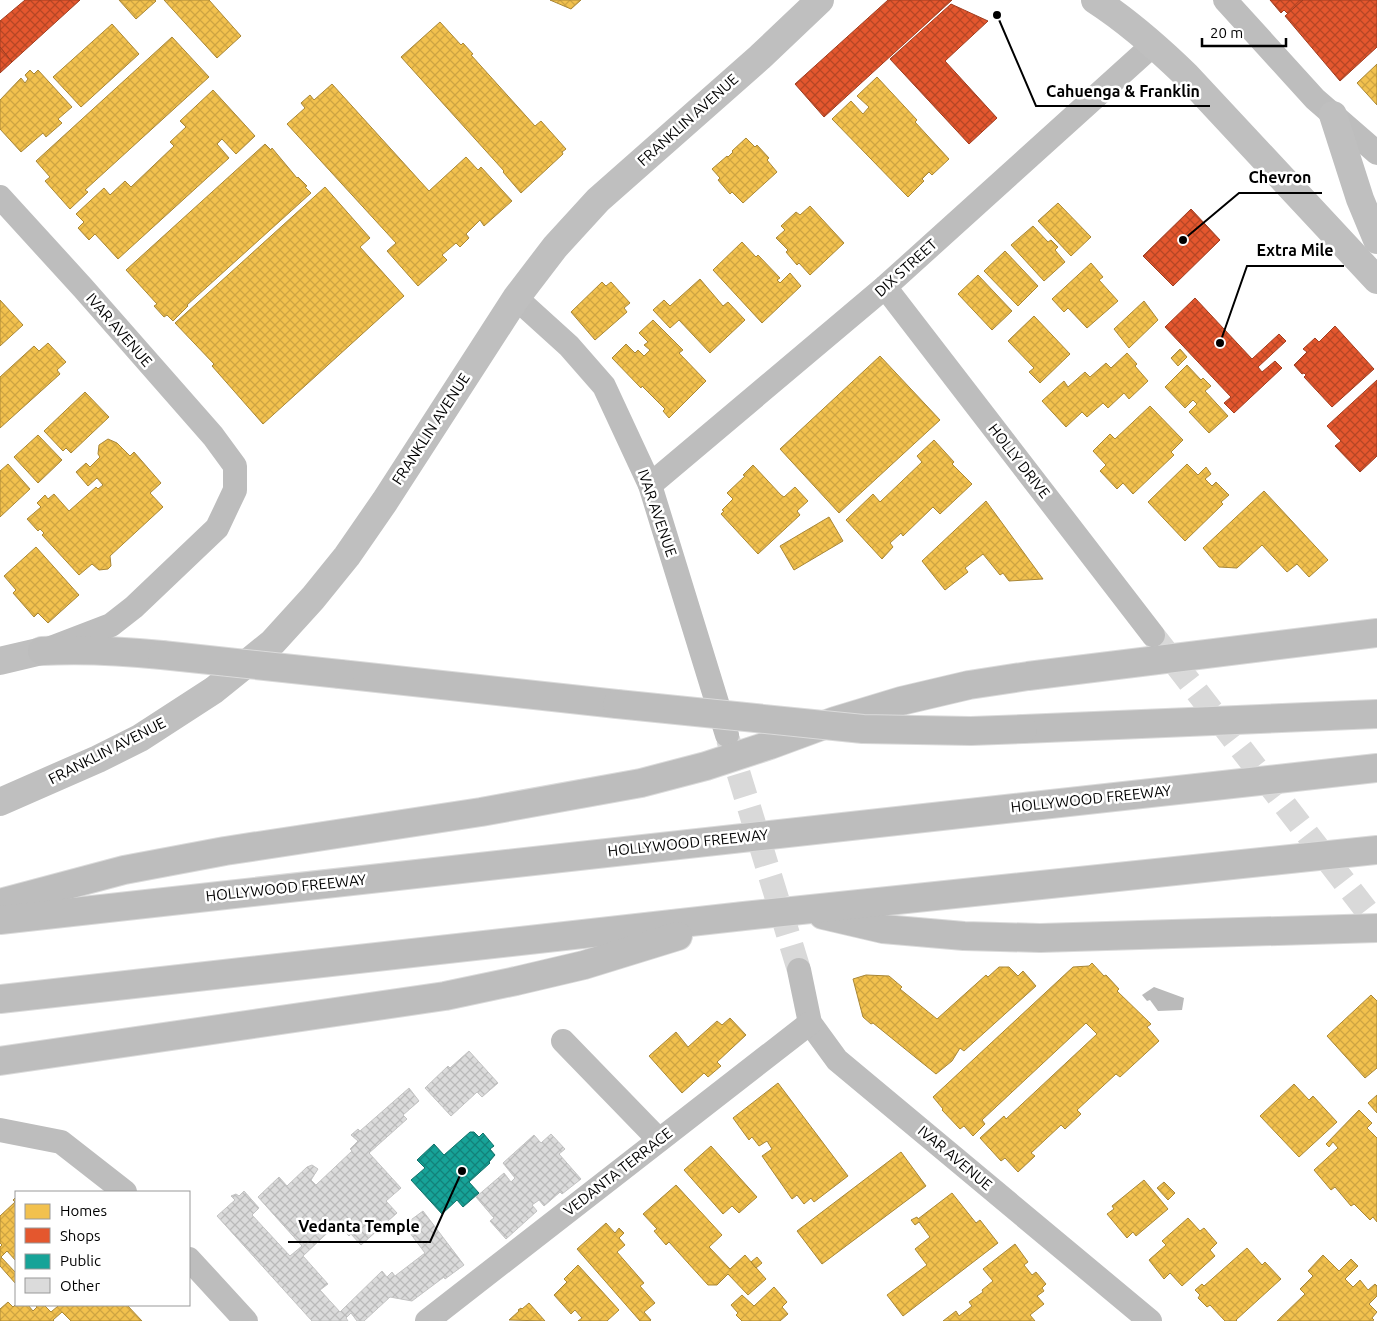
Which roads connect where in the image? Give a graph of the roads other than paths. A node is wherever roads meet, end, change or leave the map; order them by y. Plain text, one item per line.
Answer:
1 (820, 0) edge
2 (1095, 0) edge
3 (1225, 0) edge
4 (1154, 44) junction
5 (1333, 115) junction
6 (1377, 153) edge
7 (0, 197) edge
8 (1377, 240) edge
9 (1377, 280) edge
10 (885, 287) junction
11 (516, 298) junction
12 (650, 485) junction
13 (1377, 633) edge
14 (1153, 634) tunnel mouth
15 (42, 651) junction
16 (0, 661) edge
17 (1377, 714) edge
18 (727, 735) tunnel mouth
19 (1377, 768) edge
20 (0, 802) edge
21 (1377, 850) edge
22 (0, 903) edge
23 (802, 910) junction
24 (744, 916) junction
25 (0, 920) edge
26 (1377, 928) edge
27 (799, 970) tunnel mouth
28 (0, 999) edge
29 (810, 1023) junction
30 (563, 1041) dead end
31 (0, 1061) edge
32 (0, 1130) edge
33 (658, 1140) junction
34 (123, 1191) edge
35 (190, 1260) edge
36 (246, 1321) edge
37 (426, 1321) edge
38 (1150, 1321) edge

1 - 11 main road, FRANKLIN AVENUE
2 - 4 main road
3 - 5 street
4 - 9 main road
4 - 10 street, DIX STREET
5 - 6 street
5 - 8 main road
7 - 15 street, IVAR AVENUE
10 - 12 street, DIX STREET
10 - 14 street, HOLLY DRIVE
11 - 12 street, IVAR AVENUE
11 - 20 main road, FRANKLIN AVENUE
12 - 18 street, IVAR AVENUE
13 - 22 highway
15 - 16 main road
15 - 17 highway, bridge
19 - 25 highway, HOLLYWOOD FREEWAY
21 - 23 highway
23 - 24 highway
23 - 26 highway
24 - 28 highway
24 - 31 highway
27 - 29 street, IVAR AVENUE
29 - 33 street, VEDANTA TERRACE
29 - 38 street, IVAR AVENUE
30 - 33 street
32 - 34 street
33 - 37 street, VEDANTA TERRACE
35 - 36 street

